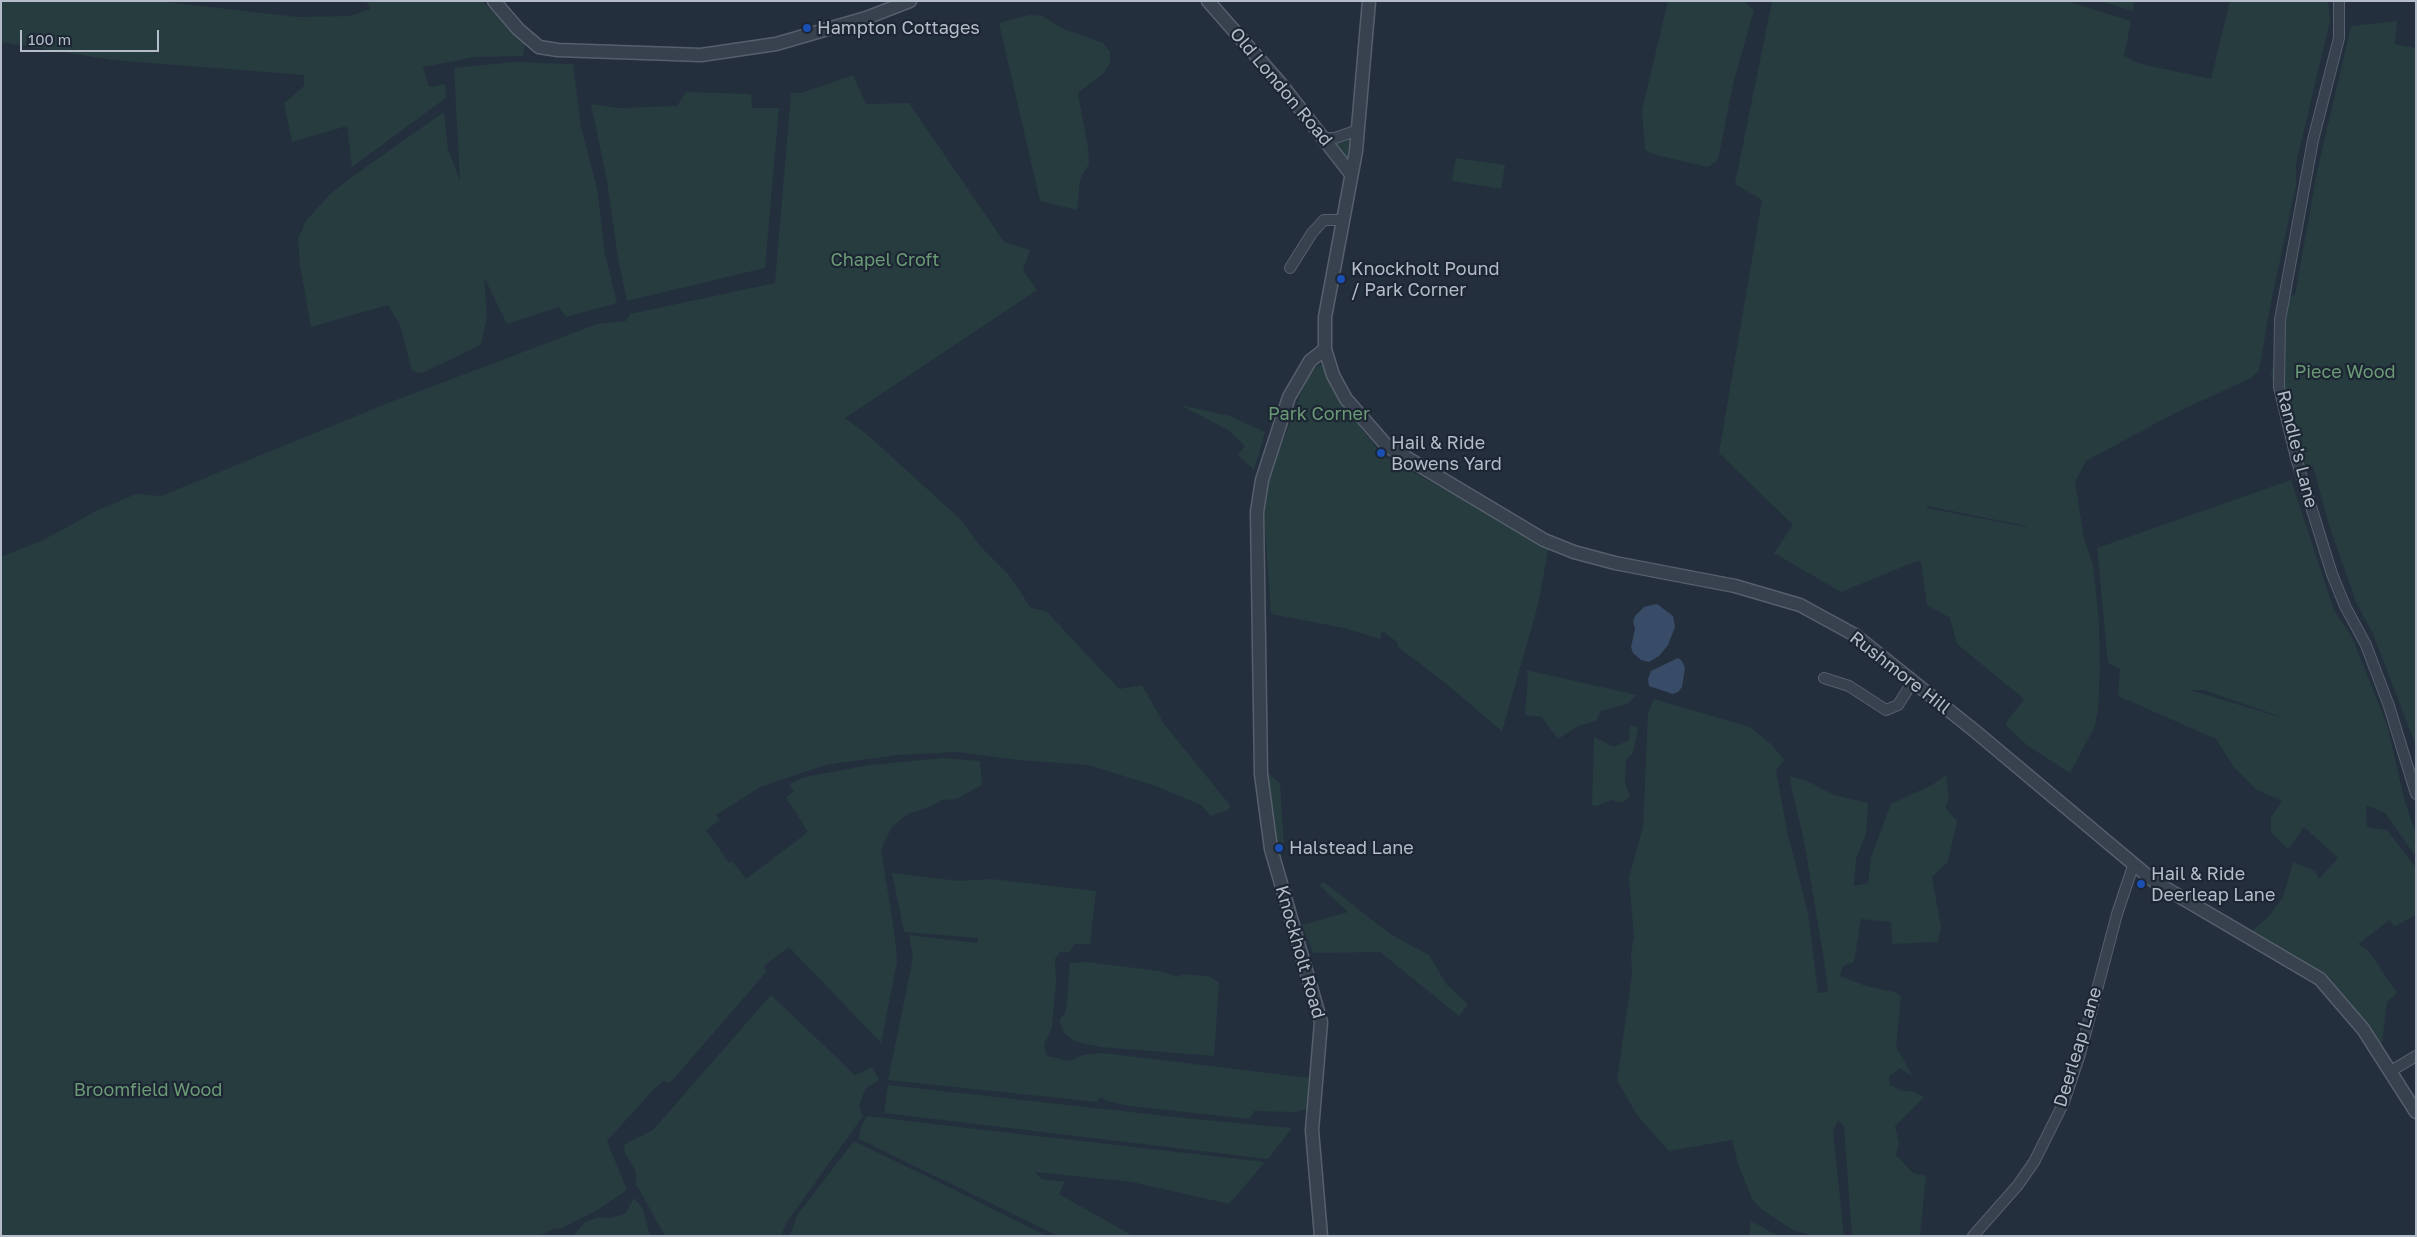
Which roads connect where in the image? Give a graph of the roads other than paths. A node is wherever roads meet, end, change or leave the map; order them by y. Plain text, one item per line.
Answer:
1 (494, 1) edge
2 (910, 1) edge
3 (1208, 1) edge
4 (1369, 1) edge
5 (2339, 1) edge
6 (1358, 130) junction
7 (1325, 138) junction
8 (1351, 174) junction
9 (1342, 220) junction
10 (1290, 268) dead end
11 (1325, 349) junction
12 (1824, 678) dead end
13 (1913, 681) junction
14 (2416, 794) edge
15 (2133, 866) junction
16 (2416, 1056) edge
17 (2391, 1071) junction
18 (2416, 1112) edge
19 (1321, 1236) edge
20 (1973, 1236) edge

1 - 2 street
3 - 7 street, Old London Road
4 - 6 street, Rushmore Hill
5 - 14 street, Randle's Lane
6 - 7 street
6 - 8 street, Rushmore Hill
7 - 8 street, Old London Road
8 - 9 street, Rushmore Hill
9 - 10 street
9 - 11 street, Rushmore Hill
11 - 13 street, Rushmore Hill
11 - 19 street, Knockholt Road
12 - 13 street
13 - 15 street, Rushmore Hill
15 - 17 street, Rushmore Hill
15 - 20 street, Deerleap Lane
16 - 17 street
17 - 18 street, Rushmore Hill

